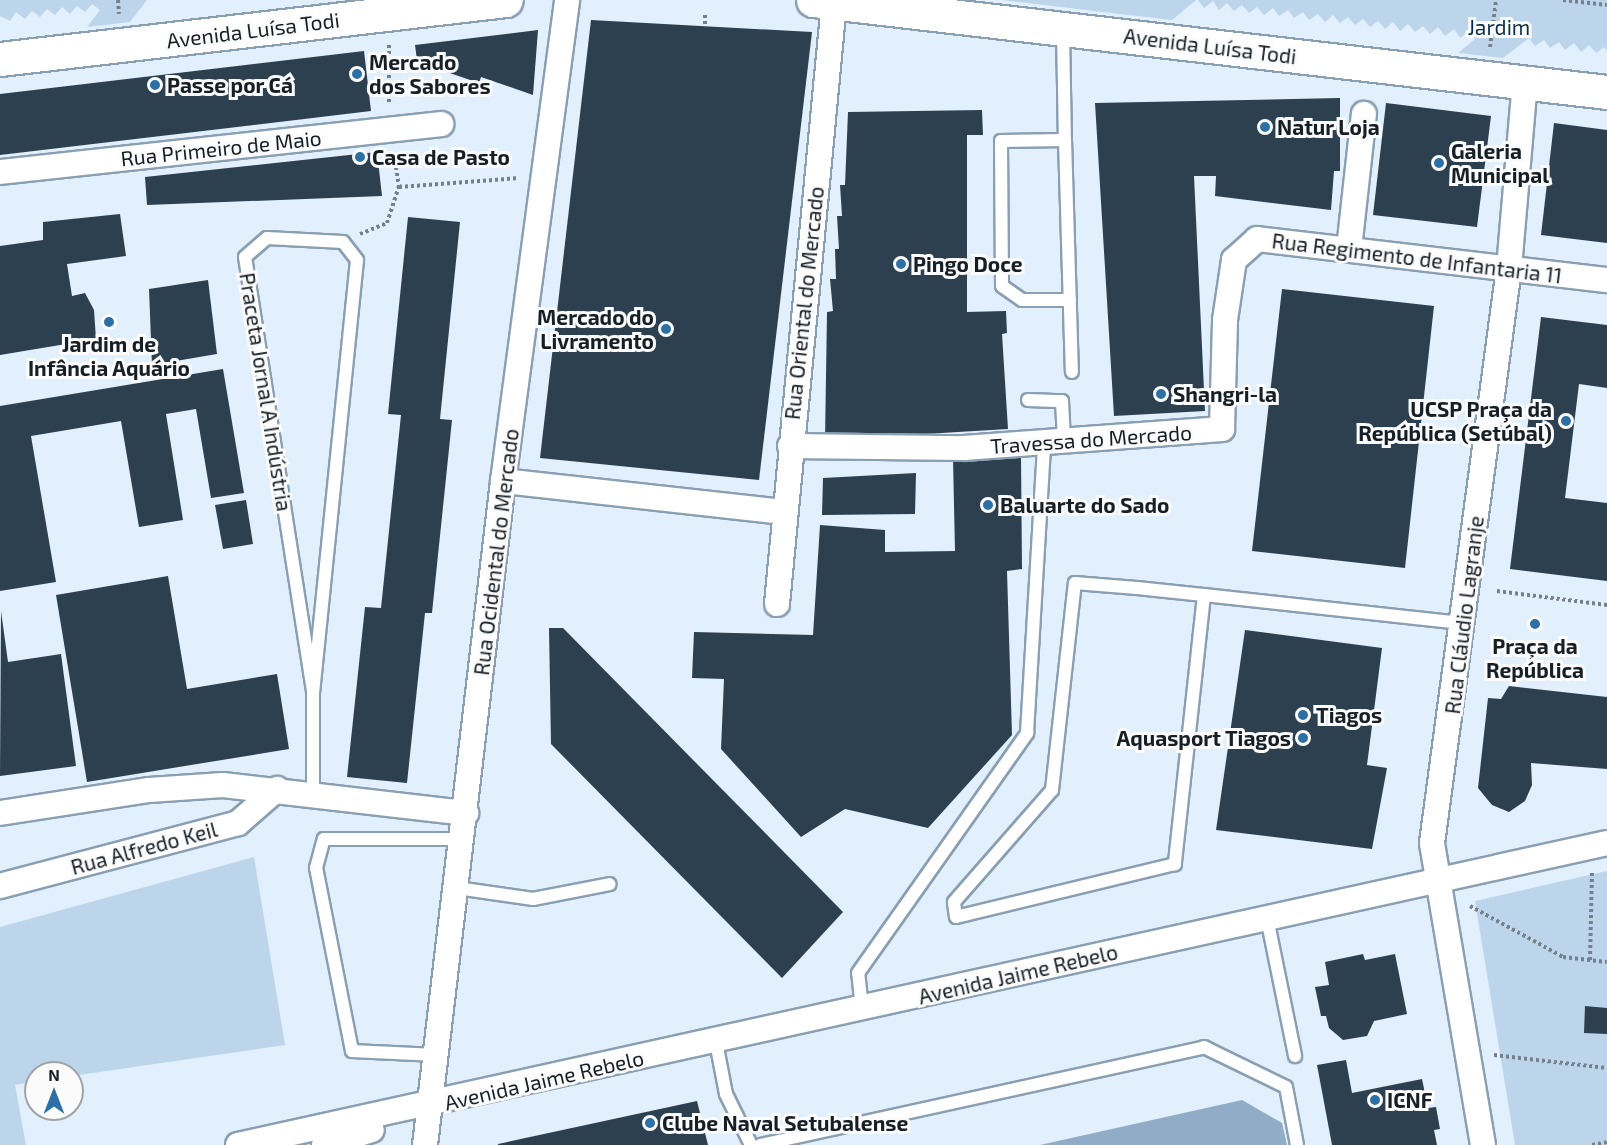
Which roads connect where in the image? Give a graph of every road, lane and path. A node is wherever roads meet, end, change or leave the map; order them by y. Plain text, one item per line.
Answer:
1 (118, 0) edge
2 (506, 0) edge
3 (567, 0) edge
4 (1496, 0) edge
5 (1563, 0) edge
6 (824, 1) edge
7 (1607, 5) edge
8 (705, 15) dead end
9 (120, 19) dead end
10 (705, 26) dead end
11 (1063, 29) junction
12 (1490, 56) dead end
13 (0, 59) edge
14 (1525, 82) junction
15 (1607, 92) edge
16 (1364, 114) dead end
17 (441, 124) dead end
18 (1065, 140) junction
19 (0, 172) edge
20 (544, 176) junction
21 (343, 242) junction
22 (1349, 249) junction
23 (1234, 260) joint
24 (1509, 268) junction
25 (1607, 280) edge
26 (1070, 300) junction
27 (1072, 372) dead end
28 (1028, 400) dead end
29 (1054, 442) junction
30 (790, 446) junction
31 (503, 481) junction
32 (785, 512) junction
33 (1497, 591) dead end
34 (1204, 595) junction
35 (777, 604) dead end
36 (1607, 605) edge
37 (1462, 623) junction
38 (313, 691) junction
39 (277, 789) junction
40 (313, 793) junction
41 (0, 813) edge
42 (466, 813) junction
43 (463, 839) junction
44 (1600, 844) edge
45 (1436, 881) junction
46 (610, 884) dead end
47 (0, 886) edge
48 (457, 888) junction
49 (1267, 918) junction
50 (1590, 960) junction
51 (1607, 962) edge
52 (862, 1009) junction
53 (716, 1042) junction
54 (1466, 1052) junction
55 (436, 1055) junction
56 (1295, 1056) dead end
57 (1607, 1068) edge
58 (429, 1106) junction
59 (1607, 1142) edge
60 (238, 1145) edge
61 (324, 1145) edge
62 (425, 1145) edge
63 (751, 1145) edge
64 (760, 1145) edge
65 (1297, 1145) edge
66 (1483, 1145) edge
67 (1592, 1145) edge

1 - 9 path
2 - 13 main road, Avenida Luísa Todi
3 - 20 street, Rua Ocidental do Mercado
4 - 12 path
5 - 7 path
6 - 11 main road, Avenida Luísa Todi
6 - 30 street, Rua Oriental do Mercado
8 - 10 path
11 - 14 main road, Avenida Luísa Todi
11 - 18 lane
14 - 15 main road, Avenida Luísa Todi
14 - 24 street, Rua Cláudio Lagranje
16 - 22 street
17 - 19 street, Rua Primeiro de Maio
18 - 26 lane
18 - 26 lane
20 - 21 path
20 - 31 street, Rua Ocidental do Mercado
21 - 38 lane, Praceta Jornal A Indústria
21 - 38 lane, Praceta Jornal A Indústria
22 - 23 street, Rua Regimento de Infantaria 11
22 - 24 street, Rua Regimento de Infantaria 11
23 - 29 street, Travessa do Mercado
24 - 25 street, Rua Regimento de Infantaria 11
24 - 37 street, Rua Cláudio Lagranje
26 - 27 lane
28 - 29 lane
29 - 30 street, Travessa do Mercado
29 - 52 lane
30 - 32 street, Rua Oriental do Mercado
31 - 32 street
31 - 42 street, Rua Ocidental do Mercado
32 - 35 street, Rua Oriental do Mercado
33 - 36 path
34 - 34 lane
34 - 37 lane
37 - 45 street, Rua Cláudio Lagranje
38 - 40 lane, Praceta Jornal A Indústria
39 - 40 street
39 - 41 street
39 - 47 street, Rua Alfredo Keil
40 - 42 street
42 - 43 street, Rua Ocidental do Mercado
43 - 48 street, Rua Ocidental do Mercado
43 - 55 lane
44 - 45 street, Avenida Jaime Rebelo
44 - 50 path
45 - 49 street, Avenida Jaime Rebelo
45 - 50 path
45 - 54 street, Rua Cláudio Lagranje
46 - 48 lane
48 - 55 street, Rua Ocidental do Mercado
49 - 52 street, Avenida Jaime Rebelo
49 - 56 lane
50 - 51 path
52 - 53 street, Avenida Jaime Rebelo
53 - 58 street, Avenida Jaime Rebelo
53 - 63 lane
54 - 57 path
54 - 66 street, Rua Cláudio Lagranje
55 - 58 street, Rua Ocidental do Mercado
58 - 60 street
58 - 61 street
58 - 62 street, Rua Ocidental do Mercado
59 - 67 path
64 - 65 lane

